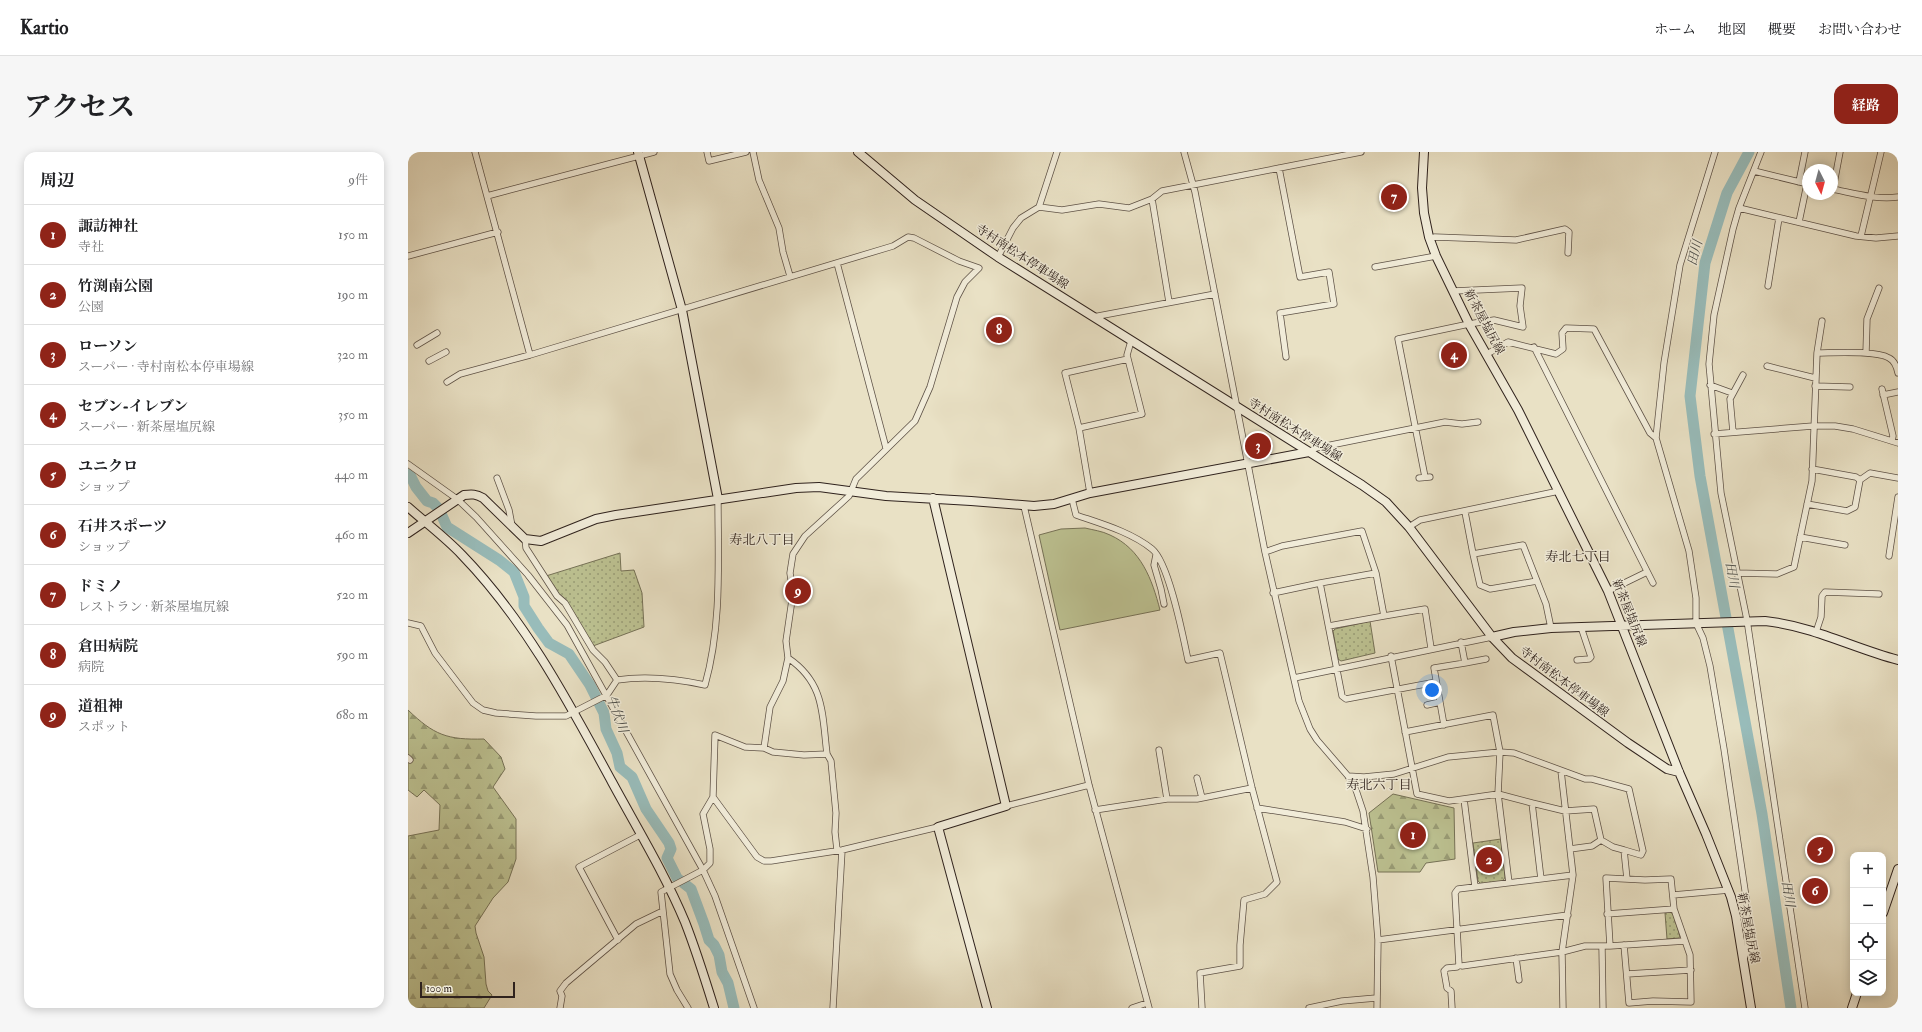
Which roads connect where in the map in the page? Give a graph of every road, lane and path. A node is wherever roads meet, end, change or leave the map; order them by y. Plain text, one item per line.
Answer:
1 (475, 152) edge
2 (654, 152) edge
3 (707, 152) edge
4 (746, 152) edge
5 (753, 152) edge
6 (858, 152) edge
7 (1057, 152) edge
8 (1184, 152) edge
9 (1361, 152) edge
10 (1424, 152) edge
11 (1715, 152) edge
12 (1761, 152) edge
13 (1805, 152) edge
14 (1840, 152) edge
15 (1881, 152) edge
16 (639, 154) edge
17 (1348, 154) edge
18 (1837, 164) edge
19 (1279, 168) junction
20 (1754, 171) junction
21 (1799, 182) junction
22 (1802, 183) edge
23 (1194, 185) junction
24 (1838, 190) edge
25 (487, 196) junction
26 (1870, 196) junction
27 (1898, 196) edge
28 (1152, 199) junction
29 (1804, 200) edge
30 (1039, 208) junction
31 (1739, 208) junction
32 (1779, 218) junction
33 (1799, 222) junction
34 (498, 232) junction
35 (1861, 236) junction
36 (1898, 236) edge
37 (1430, 238) junction
38 (1568, 253) dead end
39 (408, 256) edge
40 (1436, 256) junction
41 (998, 257) junction
42 (837, 263) junction
43 (1375, 267) dead end
44 (790, 276) junction
45 (1768, 286) dead end
46 (1879, 288) dead end
47 (1453, 291) junction
48 (1215, 294) junction
49 (1169, 302) junction
50 (682, 310) junction
51 (1093, 317) junction
52 (1822, 321) dead end
53 (1469, 324) junction
54 (437, 333) dead end
55 (1130, 341) junction
56 (417, 345) dead end
57 (1534, 347) junction
58 (446, 352) dead end
59 (1817, 353) junction
60 (1487, 354) junction
61 (1866, 354) junction
62 (530, 355) junction
63 (1286, 357) dead end
64 (1128, 358) junction
65 (429, 361) dead end
66 (1767, 366) dead end
67 (1898, 374) edge
68 (1743, 375) dead end
69 (1815, 378) junction
70 (447, 382) dead end
71 (1710, 385) junction
72 (1815, 386) junction
73 (1850, 387) dead end
74 (1898, 392) edge
75 (1732, 393) junction
76 (1236, 408) junction
77 (1478, 422) dead end
78 (1813, 426) junction
79 (1079, 428) junction
80 (1416, 429) junction
81 (1732, 432) junction
82 (1714, 434) junction
83 (1656, 438) junction
84 (1895, 442) edge
85 (886, 448) junction
86 (1309, 452) junction
87 (1247, 462) junction
88 (408, 464) edge
89 (1812, 469) junction
90 (497, 478) dead end
91 (1425, 478) dead end
92 (1898, 478) edge
93 (1860, 480) junction
94 (850, 491) junction
95 (1559, 491) junction
96 (1090, 493) junction
97 (1898, 497) edge
98 (933, 498) junction
99 (718, 499) junction
100 (1072, 499) junction
101 (455, 501) junction
102 (1807, 504) junction
103 (1024, 506) junction
104 (408, 507) edge
105 (1465, 512) junction
106 (427, 520) junction
107 (1896, 523) edge
108 (512, 527) junction
109 (1409, 527) junction
110 (408, 533) edge
111 (1800, 537) junction
112 (525, 539) junction
113 (1845, 545) dead end
114 (1265, 552) junction
115 (1473, 554) junction
116 (1156, 555) junction
117 (1889, 556) dead end
118 (1648, 572) junction
119 (1376, 573) junction
120 (1736, 573) junction
121 (1537, 581) junction
122 (1320, 583) junction
123 (1653, 583) dead end
124 (1608, 591) junction
125 (1273, 593) junction
126 (1879, 594) dead end
127 (1164, 604) dead end
128 (1384, 616) junction
129 (1744, 620) junction
130 (408, 623) edge
131 (1699, 623) junction
132 (1329, 626) junction
133 (1622, 626) junction
134 (1581, 627) junction
135 (1551, 628) junction
136 (1816, 632) junction
137 (1492, 636) junction
138 (1461, 642) junction
139 (1431, 648) junction
140 (1391, 656) junction
141 (788, 658) junction
142 (1486, 659) dead end
143 (1577, 660) dead end
144 (1898, 660) edge
145 (1465, 662) junction
146 (1337, 668) junction
147 (1294, 678) junction
148 (617, 680) junction
149 (1436, 682) junction
150 (1397, 690) junction
151 (607, 695) junction
152 (1440, 702) junction
153 (1427, 705) dead end
154 (576, 711) junction
155 (1444, 725) junction
156 (1405, 732) junction
157 (764, 748) junction
158 (1159, 750) dead end
159 (1500, 752) junction
160 (827, 754) junction
161 (1412, 768) junction
162 (1561, 771) junction
163 (1679, 772) junction
164 (1348, 776) junction
165 (1197, 778) dead end
166 (1089, 785) junction
167 (1252, 788) junction
168 (1498, 794) junction
169 (713, 797) junction
170 (1202, 798) junction
171 (1167, 799) junction
172 (1464, 799) junction
173 (1532, 803) junction
174 (1006, 806) junction
175 (1257, 808) junction
176 (1095, 810) junction
177 (1564, 811) junction
178 (938, 826) junction
179 (1367, 829) junction
180 (640, 835) junction
181 (1601, 840) junction
182 (1570, 849) junction
183 (839, 850) junction
184 (1624, 850) junction
185 (1898, 868) edge
186 (701, 871) junction
187 (1573, 875) junction
188 (1541, 879) junction
189 (1627, 879) junction
190 (1509, 883) junction
191 (671, 886) junction
192 (1475, 887) junction
193 (1729, 890) junction
194 (1673, 895) junction
195 (1886, 904) edge
196 (1674, 909) junction
197 (663, 911) junction
198 (1607, 914) junction
199 (1568, 915) junction
200 (1458, 928) junction
201 (618, 940) junction
202 (1378, 940) junction
203 (1685, 941) junction
204 (1624, 945) junction
205 (1610, 946) junction
206 (1602, 947) junction
207 (1562, 952) junction
208 (1516, 958) junction
209 (1743, 962) junction
210 (1459, 965) junction
211 (1691, 970) junction
212 (1627, 974) junction
213 (1519, 980) dead end
214 (1856, 996) edge
215 (1376, 998) junction
216 (1148, 1006) edge
217 (560, 1008) edge
218 (688, 1008) edge
219 (714, 1008) edge
220 (754, 1008) edge
221 (833, 1008) edge
222 (987, 1008) edge
223 (1132, 1008) edge
224 (1202, 1008) edge
225 (1309, 1008) edge
226 (1377, 1008) edge
227 (1452, 1008) edge
228 (1563, 1008) edge
229 (1603, 1008) edge
230 (1752, 1008) edge
231 (1805, 1008) edge
232 (1852, 1008) edge

1 - 25 street
2 - 16 street
3 - 4 street
5 - 44 street
6 - 41 street, 寺村南松本停車場線
7 - 30 street
8 - 23 street
9 - 17 street
10 - 37 street, 新茶屋塩尻線
11 - 83 street
12 - 20 street
13 - 21 street
14 - 18 street
15 - 26 street
16 - 25 street
16 - 50 street
17 - 19 street
19 - 23 street
19 - 63 street
20 - 21 street
20 - 31 street
21 - 22 street
23 - 28 street
23 - 48 street
24 - 26 street
25 - 34 street
26 - 27 street
26 - 35 street
28 - 30 street
28 - 49 street
29 - 33 street
30 - 41 street
31 - 32 street
31 - 71 street
32 - 33 street
32 - 45 street
33 - 35 street
34 - 39 street
34 - 62 street
35 - 36 street
37 - 38 street
37 - 40 street, 新茶屋塩尻線
40 - 43 street
40 - 47 street, 新茶屋塩尻線
41 - 51 street, 寺村南松本停車場線
42 - 44 street
42 - 85 street
42 - 85 street
44 - 50 street
46 - 61 street
47 - 53 street, 新茶屋塩尻線
47 - 53 street
48 - 49 street
48 - 76 street
49 - 51 street
50 - 62 street
50 - 99 street
51 - 55 street, 寺村南松本停車場線
52 - 59 street
53 - 60 street, 新茶屋塩尻線
53 - 80 street
54 - 56 street
55 - 64 street
55 - 76 street, 寺村南松本停車場線
57 - 60 street
57 - 83 street
57 - 118 street
58 - 65 street
59 - 61 street
59 - 69 street
60 - 95 street, 新茶屋塩尻線
61 - 67 street
62 - 70 street
64 - 79 street
64 - 79 street
66 - 69 street
68 - 75 street
69 - 72 street
71 - 75 street
71 - 82 street
72 - 73 street
72 - 78 street
74 - 84 street
75 - 81 street
76 - 86 street, 寺村南松本停車場線
76 - 87 street
77 - 80 street
78 - 81 street
78 - 84 street
78 - 89 street
79 - 96 street
80 - 86 street
80 - 91 street
81 - 82 street
82 - 120 street
83 - 131 street
85 - 94 street
86 - 87 street
86 - 109 street, 寺村南松本停車場線
87 - 96 street
87 - 114 street
88 - 101 street
89 - 93 street
89 - 102 street
90 - 108 street
92 - 93 street
93 - 102 street
94 - 98 street
94 - 99 street
94 - 141 street
95 - 105 street
95 - 124 street, 新茶屋塩尻線
96 - 100 street
97 - 107 street
98 - 103 street
98 - 174 street
99 - 112 street
99 - 148 street
100 - 103 street
100 - 116 street
101 - 106 street
101 - 108 street
101 - 151 street
102 - 111 street
103 - 166 street
104 - 106 street
105 - 109 street
105 - 115 street
106 - 110 street
106 - 154 street
107 - 117 street
108 - 112 street
109 - 137 street, 寺村南松本停車場線
111 - 113 street
111 - 120 street
112 - 148 street
114 - 119 street
114 - 125 street
115 - 121 street
115 - 121 street
116 - 127 street
116 - 167 street
118 - 123 street
118 - 124 street
119 - 122 street
119 - 128 street
120 - 129 street
121 - 135 street
122 - 125 street
122 - 132 street
124 - 133 street, 新茶屋塩尻線
125 - 147 street
126 - 136 street
128 - 132 street
128 - 139 street
129 - 131 street
129 - 136 street
129 - 231 street
130 - 154 street
131 - 133 street
131 - 209 street
132 - 146 street
133 - 134 street
133 - 163 street, 新茶屋塩尻線
134 - 135 street
134 - 143 street
135 - 137 street
136 - 144 street
137 - 138 street
137 - 163 street, 寺村南松本停車場線
138 - 139 street
138 - 145 street
139 - 140 street
140 - 146 street
140 - 150 street
141 - 157 street
141 - 160 street
142 - 145 street
145 - 149 street
146 - 147 street
146 - 150 street
147 - 164 street
148 - 151 street
149 - 150 street
149 - 152 street
150 - 156 street
151 - 154 street
151 - 186 street
152 - 153 street
152 - 155 street
154 - 180 street
155 - 156 street
155 - 159 street
156 - 161 street
157 - 160 street
157 - 169 street
158 - 171 street
159 - 161 street
159 - 162 street
159 - 168 street
160 - 183 street
161 - 164 street
161 - 172 street
162 - 177 street
162 - 184 street
163 - 193 street, 新茶屋塩尻線
164 - 179 street
165 - 170 street
166 - 174 street
166 - 176 street
167 - 170 street
167 - 175 street
168 - 172 street
168 - 173 street
168 - 190 street
169 - 183 street
169 - 186 street
170 - 171 street
171 - 176 street
172 - 192 street
173 - 177 street
173 - 188 street
174 - 178 street
175 - 179 street
175 - 224 street
176 - 216 street
177 - 181 street
177 - 182 street
178 - 183 street
178 - 222 street
179 - 202 street
180 - 191 street
180 - 201 street
181 - 182 street
181 - 184 street
182 - 187 street
183 - 221 street
184 - 189 street
185 - 195 street
186 - 191 street
186 - 220 street
187 - 188 street
187 - 199 street
188 - 190 street
189 - 194 street
189 - 198 street
190 - 192 street
191 - 197 street
191 - 219 street
192 - 200 street
193 - 194 street
193 - 209 street, 新茶屋塩尻線
194 - 196 street
196 - 198 street
196 - 203 street
197 - 201 street
197 - 218 street
198 - 205 street
199 - 200 street
199 - 207 street
200 - 202 street
200 - 210 street
201 - 217 street
202 - 215 street
203 - 204 street
203 - 211 street
204 - 205 street
204 - 212 street
205 - 206 street
206 - 207 street
206 - 229 street
207 - 208 street
207 - 228 street
208 - 210 street
208 - 213 street
209 - 230 street, 新茶屋塩尻線
210 - 227 street
211 - 212 street
211 - 212 street
214 - 232 street
215 - 225 street
215 - 226 street
216 - 223 street

